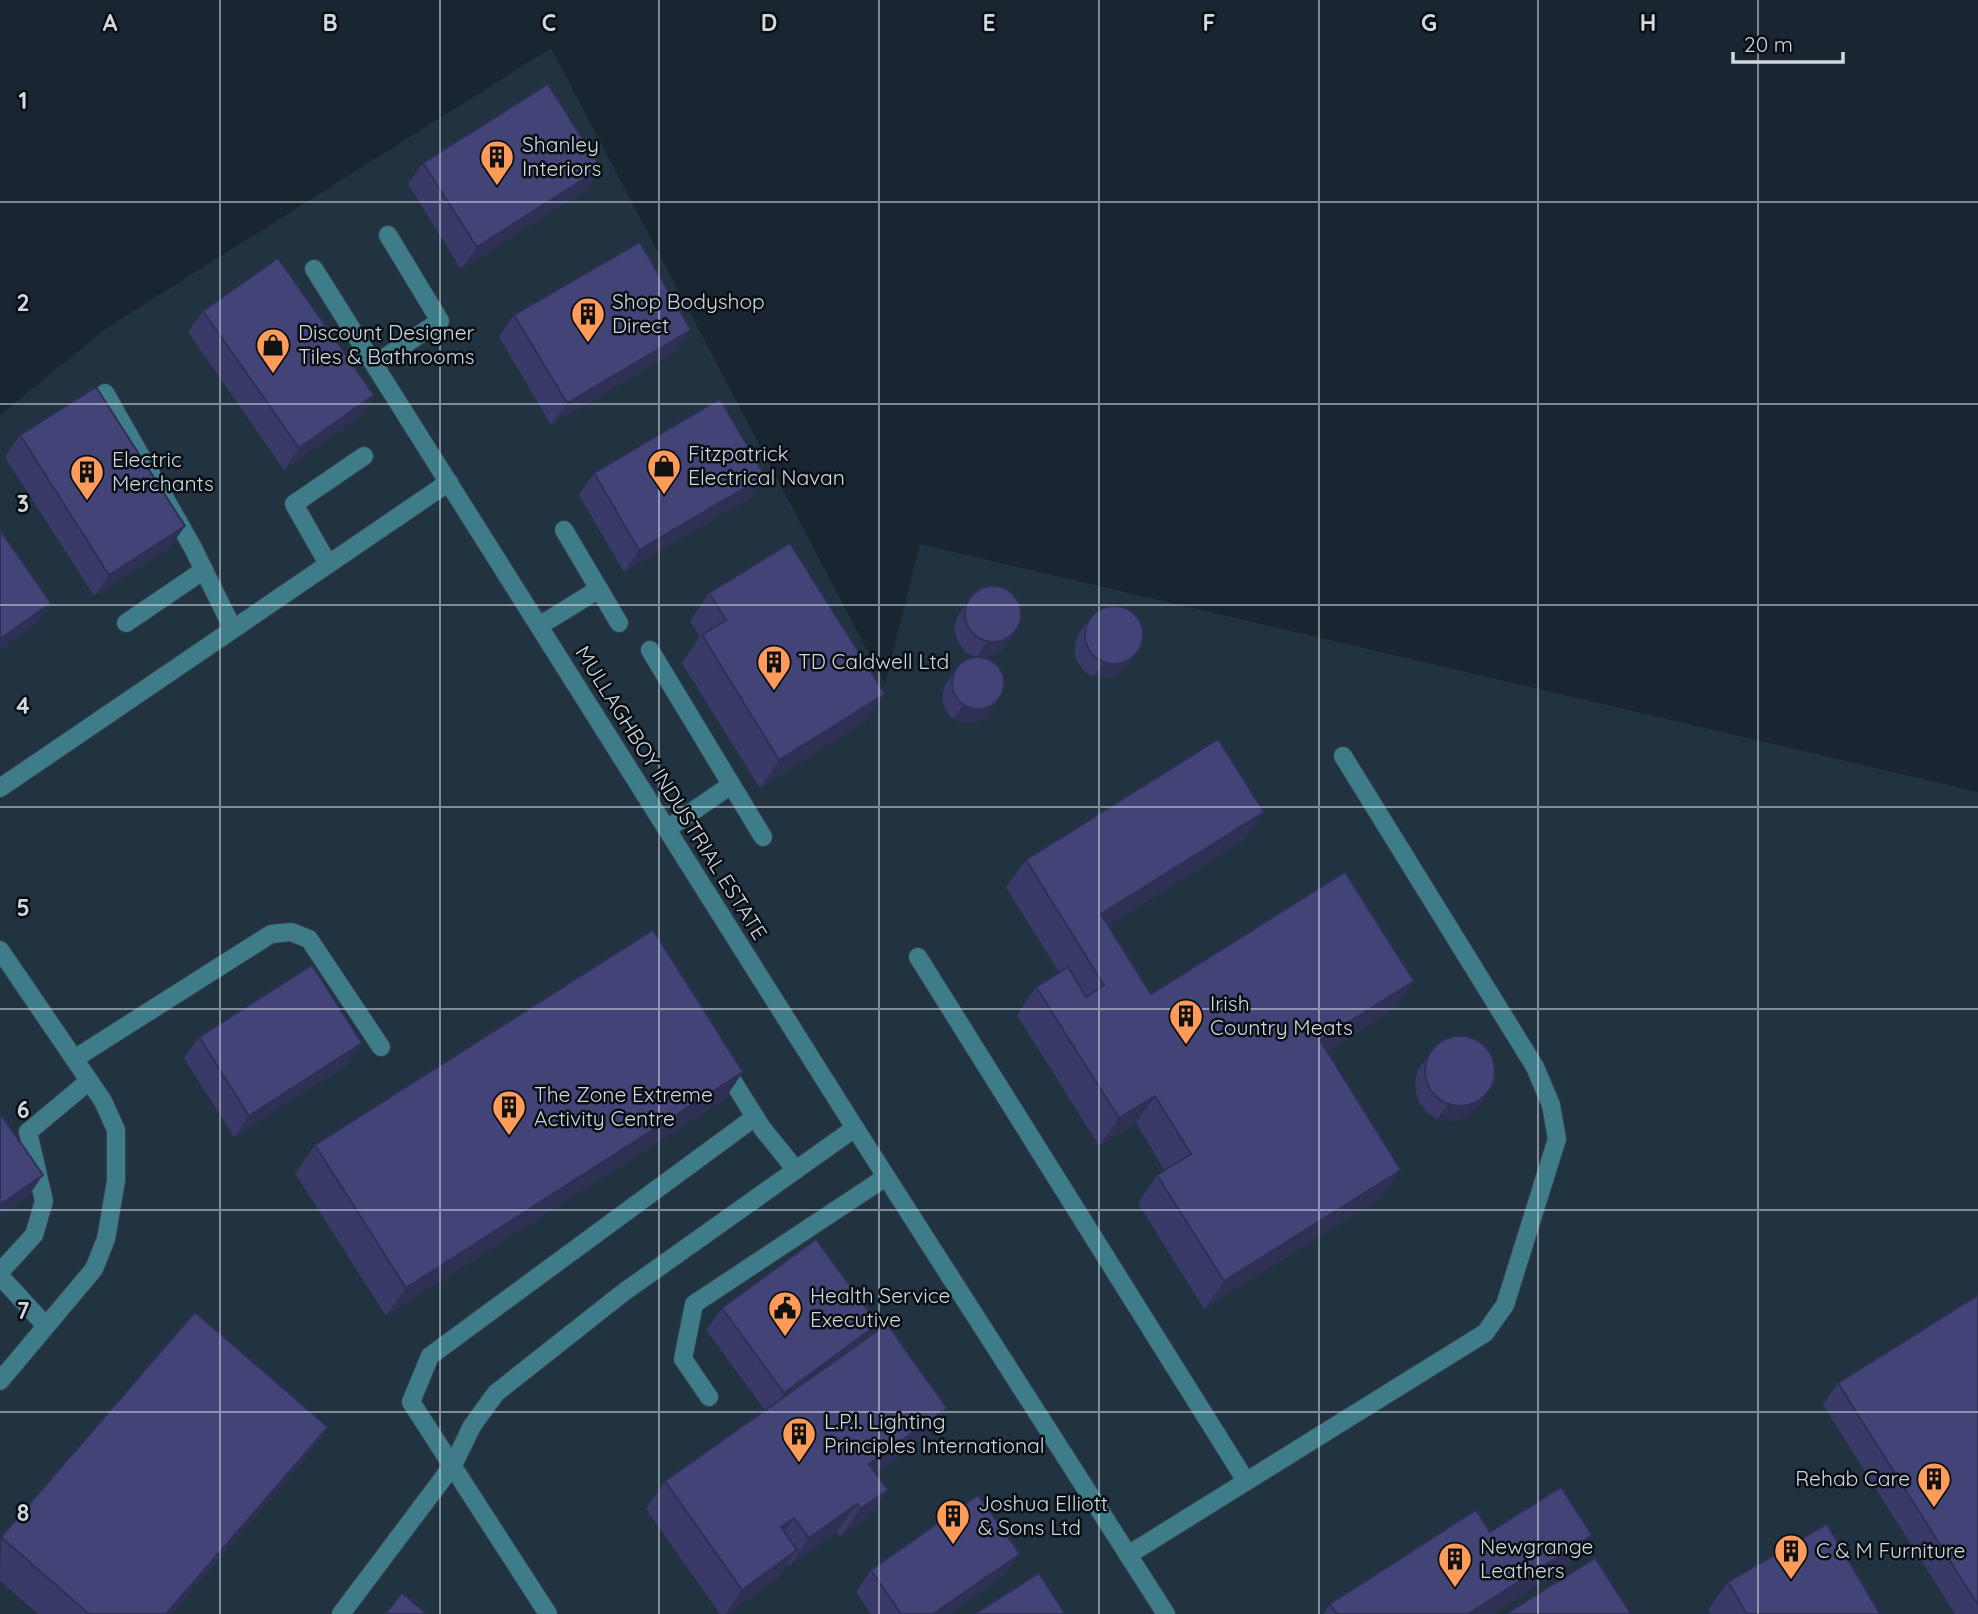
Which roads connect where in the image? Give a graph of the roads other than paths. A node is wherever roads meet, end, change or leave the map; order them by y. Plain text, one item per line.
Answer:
1 (388, 235) dead end
2 (314, 269) dead end
3 (374, 364) junction
4 (105, 393) dead end
5 (364, 456) dead end
6 (449, 482) junction
7 (564, 530) dead end
8 (328, 565) junction
9 (204, 570) junction
10 (599, 589) junction
11 (126, 623) dead end
12 (619, 623) dead end
13 (539, 626) junction
14 (233, 629) junction
15 (650, 650) dead end
16 (1343, 756) dead end
17 (731, 785) junction
18 (0, 789) edge
19 (667, 830) junction
20 (763, 837) dead end
21 (0, 950) edge
22 (918, 957) dead end
23 (381, 1047) dead end
24 (712, 1048) edge
25 (74, 1059) junction
26 (89, 1081) junction
27 (755, 1117) junction
28 (855, 1128) junction
29 (796, 1170) junction
30 (886, 1177) junction
31 (0, 1274) edge
32 (46, 1326) junction
33 (0, 1381) edge
34 (709, 1397) dead end
35 (453, 1465) junction
36 (1246, 1481) junction
37 (1128, 1555) junction
38 (341, 1614) edge
39 (548, 1614) edge
40 (1166, 1614) edge

1 - 3 street
2 - 3 street, MULLAGHBOY INDUSTRIAL ESTATE
3 - 6 street, MULLAGHBOY INDUSTRIAL ESTATE
4 - 9 street
5 - 8 street
6 - 8 street
6 - 13 street, MULLAGHBOY INDUSTRIAL ESTATE
7 - 10 street
8 - 14 street
9 - 11 street
9 - 14 street
10 - 12 street
10 - 13 street
13 - 19 street, MULLAGHBOY INDUSTRIAL ESTATE
14 - 18 street
15 - 17 street
16 - 36 street
17 - 19 street
17 - 20 street
19 - 28 street, MULLAGHBOY INDUSTRIAL ESTATE
21 - 25 street
22 - 36 street
23 - 25 street
24 - 27 street
25 - 26 street
26 - 31 street
26 - 32 street
27 - 29 street
27 - 35 street
28 - 29 street
28 - 30 street, MULLAGHBOY INDUSTRIAL ESTATE
29 - 35 street
30 - 34 street
30 - 37 street, MULLAGHBOY INDUSTRIAL ESTATE
31 - 32 street
32 - 33 street
35 - 38 street
35 - 39 street
36 - 37 street
37 - 40 street, MULLAGHBOY INDUSTRIAL ESTATE

